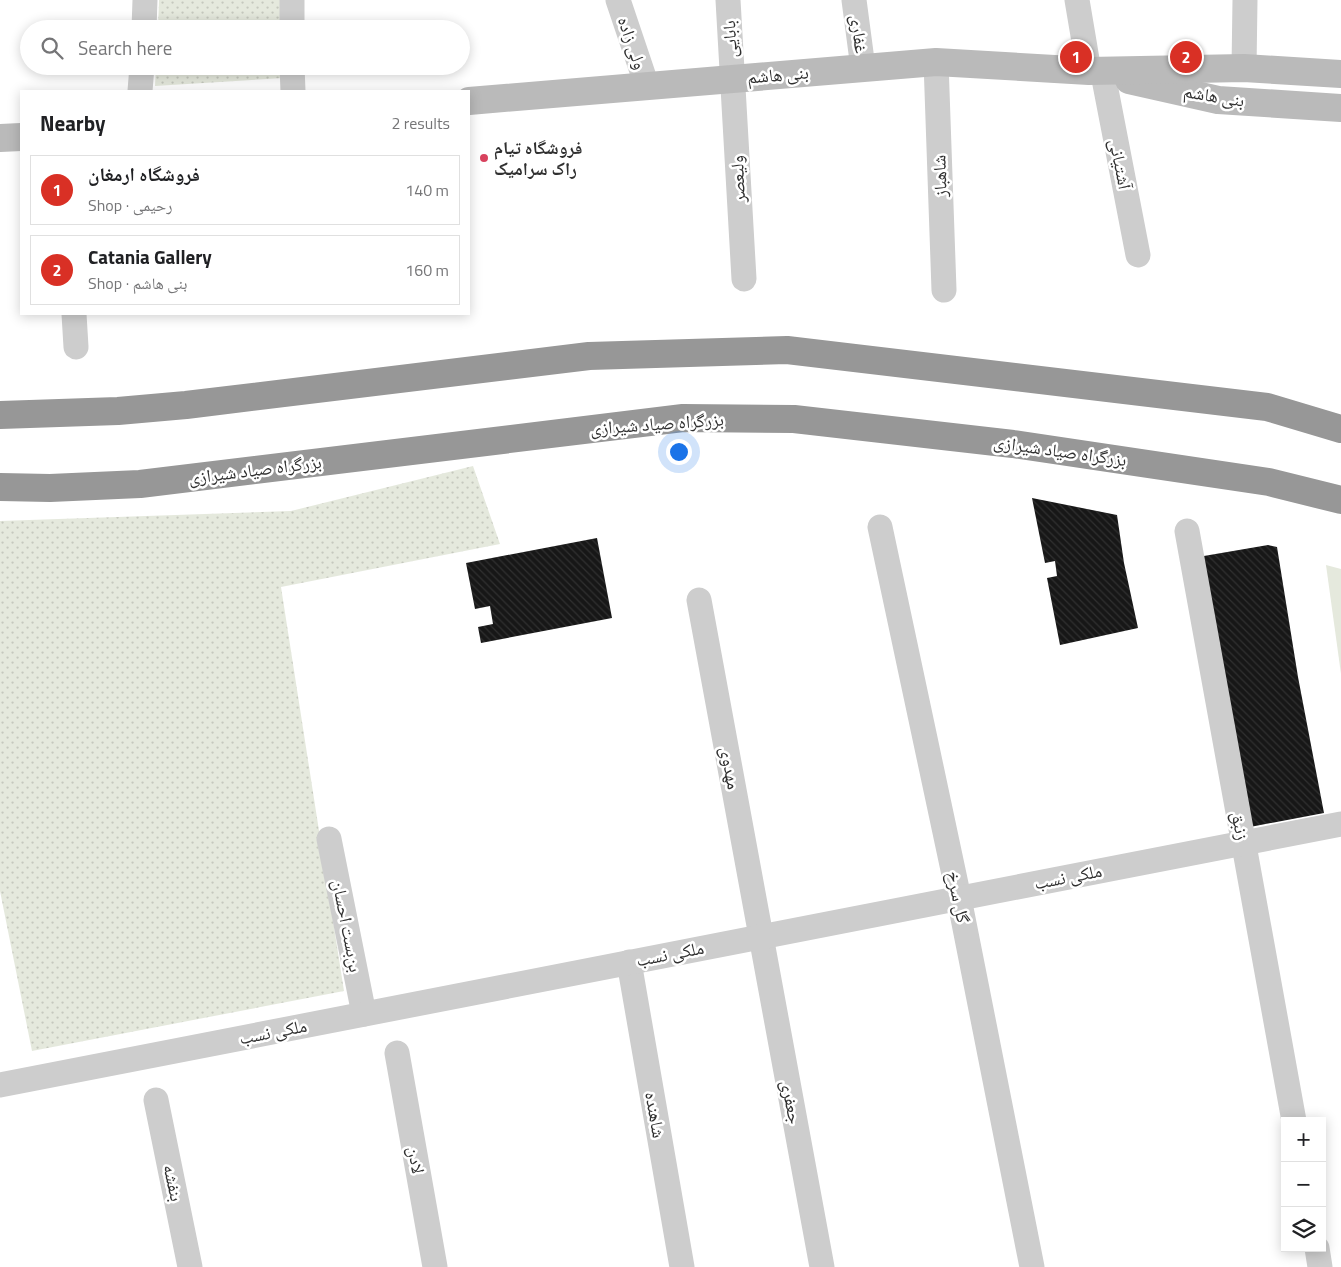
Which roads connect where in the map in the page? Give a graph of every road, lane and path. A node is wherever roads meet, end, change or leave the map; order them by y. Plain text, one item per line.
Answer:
1 (145, 0) edge
2 (292, 0) edge
3 (618, 0) edge
4 (728, 0) edge
5 (854, 0) edge
6 (1077, 0) edge
7 (1245, 0) edge
8 (144, 20) edge
9 (292, 20) edge
10 (936, 62) junction
11 (863, 68) junction
12 (1244, 68) junction
13 (1096, 72) junction
14 (1341, 74) edge
15 (141, 75) edge
16 (292, 75) edge
17 (732, 79) junction
18 (646, 86) junction
19 (140, 90) edge
20 (293, 90) edge
21 (470, 101) edge
22 (1341, 108) edge
23 (20, 137) edge
24 (0, 138) edge
25 (1138, 255) dead end
26 (744, 279) dead end
27 (944, 290) dead end
28 (74, 315) edge
29 (76, 347) dead end
30 (1267, 407) junction
31 (1341, 408) edge
32 (0, 415) edge
33 (1341, 429) edge
34 (1269, 482) junction
35 (0, 487) edge
36 (1341, 500) edge
37 (1341, 510) edge
38 (880, 527) dead end
39 (1187, 531) dead end
40 (699, 600) dead end
41 (1341, 824) edge
42 (329, 839) dead end
43 (1243, 842) junction
44 (958, 898) junction
45 (760, 937) junction
46 (629, 962) junction
47 (364, 1014) junction
48 (397, 1053) dead end
49 (0, 1085) edge
50 (156, 1100) dead end
51 (1293, 1117) edge
52 (1318, 1252) edge
53 (190, 1267) edge
54 (436, 1267) edge
55 (682, 1267) edge
56 (822, 1267) edge
57 (1032, 1267) edge
58 (1320, 1267) edge

1 - 8 street
2 - 9 street
3 - 18 street, ولی زاده
4 - 17 street, بابایی
5 - 11 street, غفاری
6 - 13 street, آشتیانی
7 - 12 street
10 - 11 main road, بنی هاشم
10 - 13 main road, بنی هاشم
10 - 27 street, شاهباز
11 - 17 main road, بنی هاشم
12 - 13 main road, بنی هاشم
12 - 14 main road, بنی هاشم
13 - 22 main road, بنی هاشم
13 - 25 street, آشتیانی
15 - 19 street
16 - 20 street
17 - 18 main road, بنی هاشم
17 - 26 street, ولیعصر
18 - 21 main road, بنی هاشم
23 - 24 main road
28 - 29 street
30 - 31 highway
30 - 32 highway
30 - 33 highway
34 - 35 highway, بزرگراه صیاد شیرازی
34 - 36 highway, بزرگراه صیاد شیرازی
34 - 37 highway
38 - 44 street, گل سرخ
39 - 43 street, زنبق
40 - 45 street, مهدوی
41 - 43 street, ملکی نسب
42 - 47 street, بن‌بست احسان
43 - 44 street, ملکی نسب
43 - 51 street, زنبق
44 - 45 street, ملکی نسب
44 - 57 street, گل سرخ
45 - 46 street, ملکی نسب
45 - 56 street, جعفری
46 - 47 street, ملکی نسب
46 - 55 street, شاهنده
47 - 49 street, ملکی نسب
48 - 54 street, لادن
50 - 53 street, بنفشه
52 - 58 street

